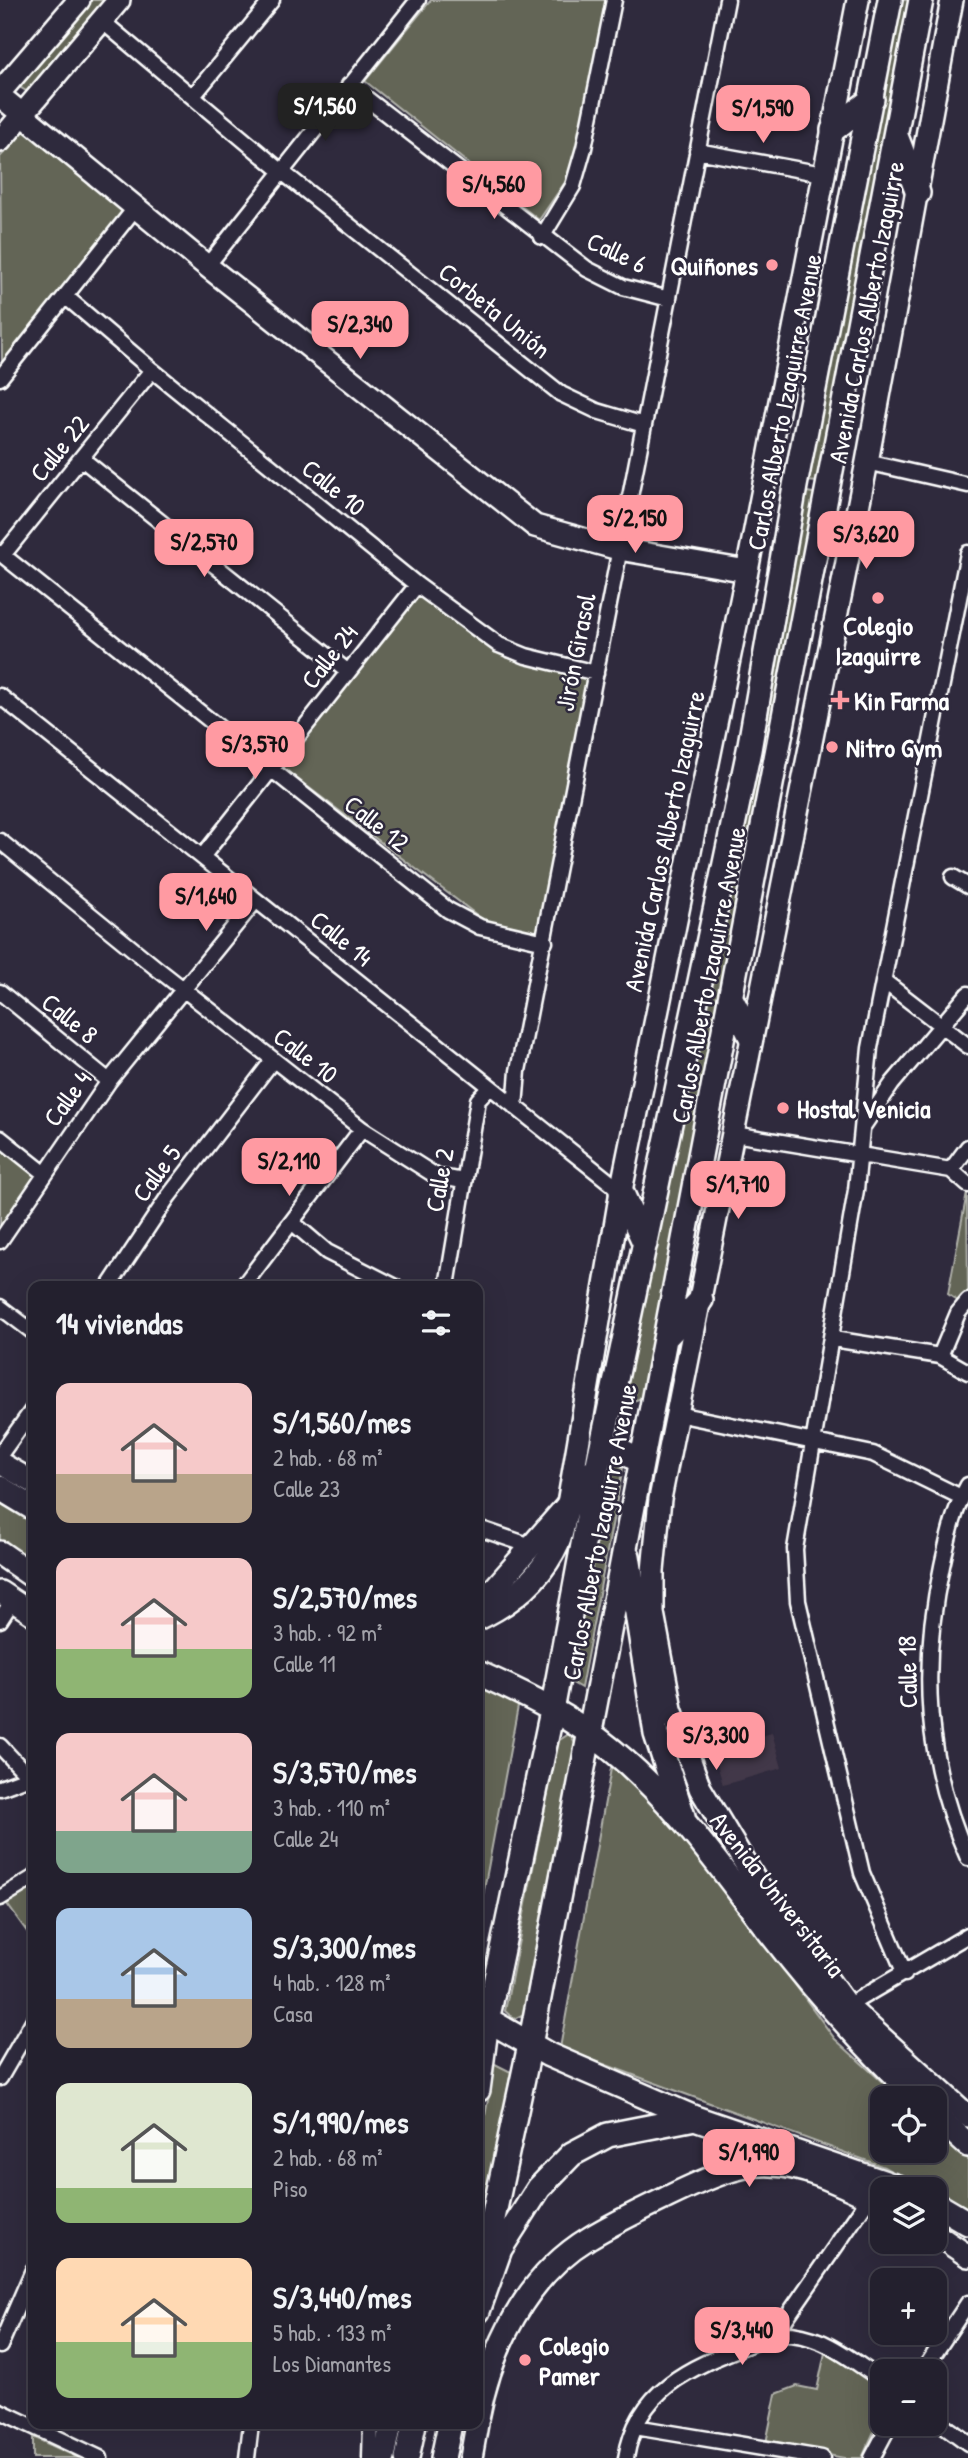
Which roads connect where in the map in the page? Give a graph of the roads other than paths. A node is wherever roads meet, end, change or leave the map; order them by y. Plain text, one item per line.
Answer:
1 (119, 0) edge
2 (272, 0) edge
3 (418, 0) edge
4 (614, 0) edge
5 (727, 0) edge
6 (858, 0) edge
7 (890, 0) edge
8 (920, 0) edge
9 (952, 0) edge
10 (74, 2) edge
11 (102, 21) junction
12 (349, 85) junction
13 (0, 94) edge
14 (193, 96) junction
15 (872, 99) junction
16 (23, 115) junction
17 (833, 130) junction
18 (896, 136) junction
19 (0, 141) edge
20 (697, 151) junction
21 (281, 171) junction
22 (823, 174) junction
23 (918, 193) junction
24 (136, 207) junction
25 (542, 237) junction
26 (206, 266) junction
27 (65, 296) junction
28 (669, 299) junction
29 (2, 370) edge
30 (152, 370) junction
31 (644, 425) junction
32 (82, 459) junction
33 (867, 462) junction
34 (968, 485) edge
35 (619, 549) junction
36 (968, 553) edge
37 (1, 554) edge
38 (747, 571) junction
39 (417, 585) junction
40 (348, 672) junction
41 (596, 673) junction
42 (0, 696) edge
43 (749, 750) junction
44 (779, 755) junction
45 (270, 770) junction
46 (0, 841) edge
47 (202, 857) junction
48 (953, 877) dead end
49 (968, 886) edge
50 (256, 900) junction
51 (545, 942) junction
52 (885, 982) junction
53 (182, 989) junction
54 (0, 992) edge
55 (968, 994) edge
56 (731, 998) junction
57 (943, 1025) junction
58 (751, 1037) junction
59 (968, 1046) edge
60 (273, 1060) junction
61 (109, 1081) junction
62 (490, 1087) junction
63 (515, 1107) junction
64 (862, 1128) junction
65 (362, 1129) junction
66 (734, 1134) junction
67 (0, 1138) edge
68 (968, 1147) edge
69 (859, 1157) junction
70 (951, 1170) junction
71 (44, 1172) junction
72 (463, 1181) junction
73 (968, 1185) edge
74 (621, 1191) junction
75 (293, 1223) junction
76 (0, 1241) edge
77 (645, 1244) junction
78 (112, 1281) edge
79 (247, 1281) edge
80 (384, 1281) edge
81 (448, 1281) edge
82 (701, 1300) junction
83 (968, 1301) edge
84 (0, 1307) edge
85 (28, 1328) edge
86 (668, 1335) junction
87 (832, 1339) junction
88 (940, 1356) junction
89 (968, 1372) edge
90 (611, 1400) junction
91 (652, 1406) junction
92 (677, 1413) junction
93 (28, 1416) edge
94 (815, 1442) junction
95 (0, 1455) edge
96 (599, 1460) junction
97 (640, 1462) junction
98 (0, 1463) edge
99 (28, 1479) edge
100 (0, 1488) edge
101 (964, 1491) edge
102 (568, 1504) junction
103 (28, 1505) edge
104 (483, 1530) edge
105 (625, 1538) junction
106 (527, 1550) junction
107 (582, 1551) junction
108 (0, 1553) edge
109 (28, 1573) edge
110 (7, 1596) edge
111 (483, 1598) edge
112 (28, 1611) edge
113 (483, 1616) edge
114 (0, 1620) edge
115 (644, 1646) junction
116 (662, 1665) junction
117 (483, 1676) edge
118 (552, 1711) junction
119 (590, 1733) junction
120 (0, 1746) edge
121 (28, 1775) edge
122 (28, 1780) edge
123 (0, 1788) edge
124 (685, 1822) junction
125 (968, 1858) edge
126 (28, 1881) edge
127 (751, 1890) junction
128 (0, 1899) edge
129 (968, 1935) edge
130 (905, 1974) junction
131 (847, 2006) junction
132 (483, 2013) edge
133 (483, 2018) edge
134 (28, 2030) edge
135 (530, 2045) junction
136 (0, 2078) edge
137 (906, 2086) edge
138 (968, 2116) edge
139 (695, 2118) junction
140 (947, 2126) edge
141 (968, 2145) edge
142 (773, 2154) junction
143 (870, 2180) edge
144 (870, 2199) edge
145 (870, 2208) edge
146 (947, 2211) edge
147 (968, 2223) edge
148 (947, 2242) edge
149 (968, 2256) edge
150 (483, 2266) edge
151 (483, 2297) edge
152 (27, 2299) edge
153 (968, 2302) edge
154 (775, 2334) junction
155 (0, 2346) edge
156 (931, 2359) edge
157 (870, 2373) edge
158 (483, 2391) edge
159 (0, 2411) edge
160 (28, 2424) edge
161 (635, 2427) junction
162 (947, 2428) edge
163 (38, 2429) edge
164 (250, 2429) edge
165 (371, 2429) edge
166 (390, 2429) edge
167 (413, 2429) edge
168 (449, 2429) edge
169 (476, 2429) edge
170 (884, 2436) edge
171 (968, 2443) edge
172 (406, 2457) edge
173 (100, 2458) edge
174 (247, 2458) edge
175 (370, 2458) edge
176 (384, 2458) edge
177 (443, 2458) edge
178 (471, 2458) edge
179 (626, 2458) edge
180 (822, 2458) edge
181 (872, 2458) edge

1 - 11 street
2 - 14 street
3 - 12 street
4 - 25 street
5 - 20 street, Jirón Girasol
6 - 17 street, Avenida Carlos Alberto Izaguirre
7 - 15 main road, Carlos Alberto Izaguirre Avenue
8 - 18 main road, Carlos Alberto Izaguirre Avenue
9 - 23 street, Avenida Carlos Alberto Izaguirre
10 - 13 street
11 - 14 street, Corbeta Unión
11 - 16 street
12 - 21 street
12 - 25 street, Calle 6
13 - 16 street
14 - 21 street, Corbeta Unión
15 - 17 main road
15 - 43 main road, Carlos Alberto Izaguirre Avenue
16 - 19 street
16 - 24 street
17 - 22 street, Avenida Carlos Alberto Izaguirre
18 - 23 main road
18 - 44 main road, Carlos Alberto Izaguirre Avenue
20 - 22 street
20 - 28 street, Jirón Girasol
21 - 26 street
21 - 31 street, Corbeta Unión
22 - 38 street, Avenida Carlos Alberto Izaguirre
23 - 33 street, Avenida Carlos Alberto Izaguirre
24 - 26 street
24 - 27 street
25 - 28 street, Calle 6
26 - 35 street
27 - 29 street
27 - 30 street, Calle 10
28 - 31 street, Jirón Girasol
30 - 32 street, Calle 22
30 - 39 street, Calle 10
31 - 35 street, Jirón Girasol
32 - 37 street, Calle 22
32 - 40 street
33 - 34 street
33 - 58 street, Avenida Carlos Alberto Izaguirre
35 - 38 street
35 - 41 street, Jirón Girasol
36 - 52 street
37 - 45 street, Calle 12
38 - 74 street, Avenida Carlos Alberto Izaguirre
39 - 40 street, Calle 24
39 - 41 street, Calle 10
40 - 45 street, Calle 24
41 - 51 street, Jirón Girasol
42 - 47 street, Calle 14
43 - 44 main road
43 - 77 main road, Carlos Alberto Izaguirre Avenue
44 - 56 main road, Carlos Alberto Izaguirre Avenue
45 - 47 street, Calle 24
45 - 51 street, Calle 12
46 - 53 street, Calle 10
47 - 50 street, Calle 14
48 - 49 street
50 - 53 street
50 - 62 street, Calle 14
51 - 63 street, Jirón Girasol
52 - 57 street
52 - 64 street
53 - 60 street, Calle 10
53 - 61 street, Calle 4
54 - 61 street, Calle 8
55 - 57 street
56 - 58 main road
56 - 86 main road, Carlos Alberto Izaguirre Avenue
57 - 59 street
57 - 64 street
58 - 66 street, Avenida Carlos Alberto Izaguirre
60 - 65 street, Calle 10
60 - 78 street, Calle 5
61 - 71 street, Calle 4
62 - 63 street, Calle 14
62 - 72 street, Calle 2
63 - 74 street, Calle 14
64 - 69 street
65 - 72 street, Calle 10
65 - 75 street
66 - 69 street
66 - 82 street, Avenida Carlos Alberto Izaguirre
67 - 71 street
68 - 70 street
69 - 70 street
69 - 87 street
70 - 73 street
71 - 76 street, Calle 4
72 - 81 street, Calle 2
74 - 77 main road
74 - 102 street, Avenida Carlos Alberto Izaguirre
75 - 79 street
75 - 80 street
77 - 90 main road, Carlos Alberto Izaguirre Avenue
82 - 86 main road
82 - 92 street, Avenida Carlos Alberto Izaguirre
83 - 88 street
84 - 85 street
86 - 91 main road, Carlos Alberto Izaguirre Avenue
87 - 88 street
87 - 94 street
88 - 89 street
90 - 91 main road
90 - 96 main road, Carlos Alberto Izaguirre Avenue
91 - 97 main road, Carlos Alberto Izaguirre Avenue
92 - 94 street
92 - 116 street, Avenida Carlos Alberto Izaguirre
93 - 95 street
94 - 101 street
94 - 130 street
96 - 97 main road
96 - 102 main road
96 - 107 main road, Carlos Alberto Izaguirre Avenue
97 - 105 main road, Carlos Alberto Izaguirre Avenue
98 - 99 street
100 - 103 main road
101 - 125 street, Calle 18
102 - 106 street
102 - 107 main road
102 - 113 main road
104 - 106 street
105 - 115 main road
105 - 119 main road, Carlos Alberto Izaguirre Avenue
106 - 111 street
107 - 118 main road, Carlos Alberto Izaguirre Avenue
108 - 109 main road
110 - 112 street
110 - 114 street
115 - 116 main road
115 - 124 main road
116 - 127 street, Avenida Universitaria
117 - 118 main road, Avenida Universitaria
118 - 119 main road, Avenida Universitaria
118 - 132 main road, Carlos Alberto Izaguirre Avenue
119 - 124 main road, Avenida Universitaria
119 - 135 main road, Carlos Alberto Izaguirre Avenue
120 - 121 street
122 - 123 street
124 - 127 main road, Avenida Universitaria
126 - 128 street
127 - 131 street, Avenida Universitaria
127 - 137 main road, Avenida Universitaria
129 - 130 street
130 - 131 street
131 - 138 street, Avenida Universitaria
133 - 135 main road
134 - 136 street
135 - 139 main road
135 - 150 main road, Carlos Alberto Izaguirre Avenue
139 - 142 main road
139 - 151 main road
140 - 141 main road
142 - 143 main road
142 - 144 street
142 - 158 street
145 - 154 street
146 - 147 main road
148 - 149 street
152 - 155 street
153 - 156 street
154 - 157 street
154 - 161 street
159 - 160 street
161 - 179 street
161 - 180 street
162 - 171 street
163 - 173 street
164 - 174 street
165 - 175 street
166 - 176 street
167 - 172 main road
168 - 177 main road
169 - 178 street
170 - 181 street

